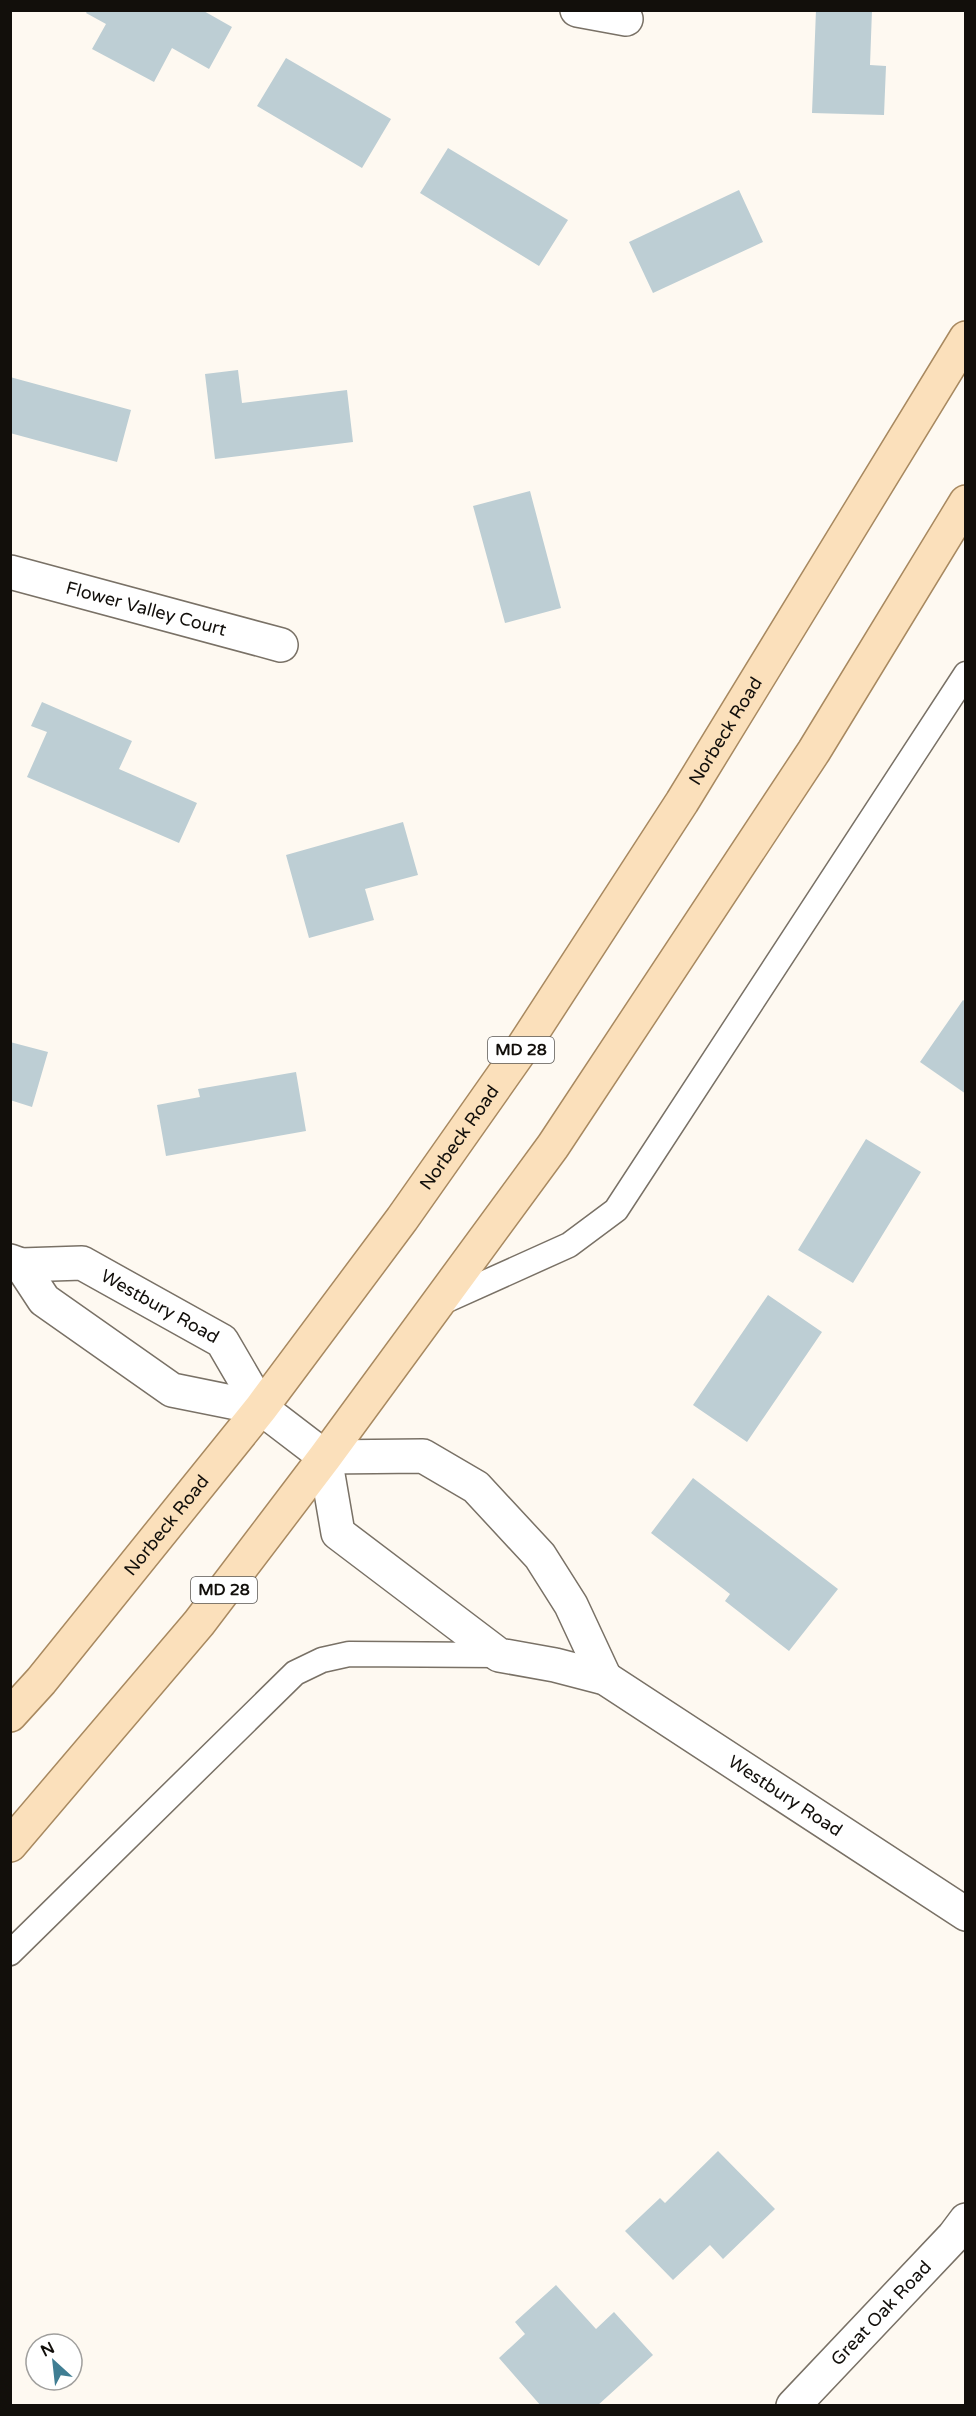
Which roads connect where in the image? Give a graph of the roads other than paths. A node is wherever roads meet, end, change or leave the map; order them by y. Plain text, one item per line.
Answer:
1 (577, 10) edge
2 (626, 20) dead end
3 (966, 338) edge
4 (966, 502) edge
5 (10, 572) edge
6 (281, 645) dead end
7 (966, 674) edge
8 (16, 1263) edge
9 (436, 1305) junction
10 (261, 1408) junction
11 (325, 1457) junction
12 (499, 1655) junction
13 (605, 1678) junction
14 (10, 1715) edge
15 (10, 1845) edge
16 (966, 1914) edge
17 (10, 1953) edge
18 (966, 2220) edge
19 (793, 2406) edge

1 - 2 street
3 - 10 main road, Norbeck Road / MD 28
4 - 9 main road, MD 28
5 - 6 street, Flower Valley Court
7 - 9 lane
8 - 10 street, Westbury Road
8 - 10 street, Westbury Road
9 - 11 main road, MD 28
10 - 11 street, Westbury Road
10 - 14 main road, Norbeck Road / MD 28
11 - 12 street, Westbury Road
11 - 13 street
11 - 15 main road, MD 28
12 - 13 street, Westbury Road
12 - 17 lane
13 - 16 street, Westbury Road
18 - 19 street, Great Oak Road

